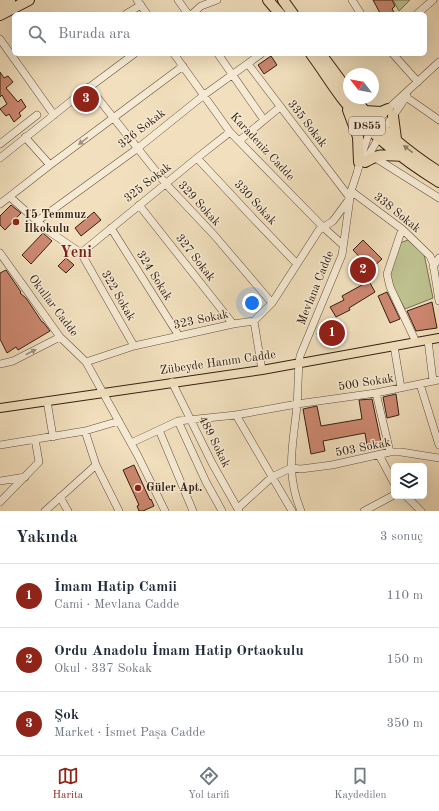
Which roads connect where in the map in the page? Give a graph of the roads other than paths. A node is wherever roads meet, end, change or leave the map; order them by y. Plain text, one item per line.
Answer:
1 (10, 0) edge
2 (29, 0) edge
3 (178, 0) edge
4 (208, 0) edge
5 (217, 0) edge
6 (268, 0) edge
7 (283, 0) edge
8 (352, 0) edge
9 (433, 0) edge
10 (139, 3) edge
11 (0, 6) edge
12 (201, 6) junction
13 (128, 12) edge
14 (145, 12) edge
15 (187, 12) edge
16 (194, 12) edge
17 (278, 12) edge
18 (292, 12) edge
19 (361, 12) edge
20 (419, 12) edge
21 (0, 15) edge
22 (0, 39) edge
23 (12, 56) edge
24 (12, 56) edge
25 (131, 56) edge
26 (176, 56) edge
27 (220, 56) edge
28 (258, 56) edge
29 (313, 56) edge
30 (322, 56) edge
31 (394, 56) edge
32 (439, 62) edge
33 (248, 64) junction
34 (183, 66) junction
35 (233, 74) junction
36 (343, 84) edge
37 (415, 85) junction
38 (89, 87) junction
39 (343, 93) edge
40 (204, 95) junction
41 (406, 97) junction
42 (350, 104) edge
43 (353, 104) edge
44 (355, 104) edge
45 (280, 107) junction
46 (365, 111) junction
47 (390, 112) junction
48 (54, 114) junction
49 (37, 115) dead end
50 (114, 118) junction
51 (264, 120) junction
52 (439, 120) edge
53 (377, 130) junction
54 (230, 132) junction
55 (25, 137) junction
56 (396, 139) junction
57 (239, 141) junction
58 (0, 144) edge
59 (138, 148) junction
60 (402, 156) junction
61 (374, 157) junction
62 (0, 158) edge
63 (197, 158) junction
64 (362, 162) junction
65 (50, 165) junction
66 (439, 172) edge
67 (439, 182) edge
68 (166, 184) junction
69 (350, 194) junction
70 (10, 197) junction
71 (439, 198) edge
72 (0, 204) edge
73 (139, 205) junction
74 (36, 222) junction
75 (323, 227) junction
76 (111, 228) junction
77 (402, 229) junction
78 (344, 245) junction
79 (0, 253) edge
80 (81, 253) junction
81 (0, 257) edge
82 (439, 258) edge
83 (297, 264) junction
84 (4, 265) edge
85 (434, 267) junction
86 (439, 301) edge
87 (272, 303) junction
88 (254, 321) junction
89 (233, 324) junction
90 (179, 336) junction
91 (59, 337) junction
92 (439, 338) edge
93 (428, 340) junction
94 (416, 342) junction
95 (134, 346) junction
96 (394, 346) junction
97 (86, 362) junction
98 (299, 363) junction
99 (0, 364) edge
100 (262, 370) junction
101 (436, 381) edge
102 (172, 382) junction
103 (420, 384) junction
104 (401, 388) junction
105 (102, 392) junction
106 (376, 393) junction
107 (47, 401) junction
108 (297, 404) junction
109 (0, 408) edge
110 (236, 415) junction
111 (190, 420) junction
112 (118, 421) junction
113 (178, 421) junction
114 (159, 430) junction
115 (85, 431) junction
116 (52, 437) junction
117 (35, 440) junction
118 (131, 442) junction
119 (0, 445) edge
120 (439, 445) edge
121 (390, 452) junction
122 (379, 455) junction
123 (439, 458) edge
124 (96, 465) junction
125 (291, 468) junction
126 (25, 477) junction
127 (272, 477) junction
128 (391, 477) edge
129 (0, 481) edge
130 (60, 497) junction
131 (391, 497) edge
132 (409, 499) edge
133 (0, 502) edge
134 (238, 510) edge
135 (46, 511) edge
136 (68, 511) edge
137 (119, 511) edge
138 (164, 511) edge
139 (193, 511) edge
140 (222, 511) edge
141 (292, 511) edge
142 (302, 511) edge
143 (364, 511) edge
144 (421, 511) edge

1 - 11 highway
2 - 21 highway
3 - 15 street
4 - 12 street
5 - 12 street
6 - 17 highway
7 - 18 highway
8 - 19 street
9 - 20 street
10 - 13 street
10 - 14 street
12 - 16 street
22 - 24 street
23 - 48 street
25 - 38 street
26 - 34 street, Karadeniz Cadde
27 - 35 street
28 - 33 street, 326 Sokak
29 - 39 highway, D855
30 - 36 highway
31 - 37 street
32 - 37 street
33 - 35 street, 326 Sokak
33 - 45 street, 335 Sokak
34 - 40 street, Karadeniz Cadde
34 - 50 street
35 - 40 street, 326 Sokak
35 - 51 street
37 - 41 street
37 - 47 street
38 - 48 street
38 - 50 street, 329 Sokak
40 - 54 street, Karadeniz Cadde
40 - 59 street, 326 Sokak
41 - 47 street
41 - 52 street
42 - 64 highway
43 - 53 highway, D855
44 - 46 highway, D855
45 - 51 street
45 - 69 street, 335 Sokak
46 - 47 highway
46 - 53 highway, D855
47 - 53 street
47 - 56 highway
48 - 55 street
49 - 58 street
50 - 59 street, 329 Sokak
50 -> 65 street
51 - 57 street
53 - 56 highway, D855
53 - 60 highway, D855
53 - 64 street, Mevlana Cadde
53 - 64 street, Mevlana Cadde
54 - 57 street, Karadeniz Cadde
54 - 63 street, 325 Sokak
55 - 62 street
55 - 65 street
66 -> 56 highway, D855
57 - 75 street, Karadeniz Cadde
59 - 68 street, 329 Sokak
59 - 74 street, 326 Sokak
60 - 61 highway
60 - 67 highway, D855
61 - 64 highway
61 - 71 street
63 - 68 street, 325 Sokak
63 - 83 street, 330 Sokak
64 - 69 street, Mevlana Cadde
65 - 70 street
68 - 73 street, 325 Sokak
68 - 87 street, 329 Sokak
69 - 75 street
69 - 77 street, 338 Sokak
69 - 78 street, Mevlana Cadde
70 - 72 street
70 - 74 street, 322 Sokak
73 - 76 street, 325 Sokak
73 - 89 street, 327 Sokak
74 - 80 street, 322 Sokak
75 - 78 street, Karadeniz Cadde
75 - 83 street
76 - 80 street, 325 Sokak
76 - 90 street, 324 Sokak
77 - 85 street, 338 Sokak
77 - 94 street
78 - 98 street, Mevlana Cadde
79 - 84 street
80 - 95 street, 322 Sokak
81 - 84 street
82 - 85 street
83 - 87 street
84 - 91 street, Okullar Cadde
85 - 86 street, 338 Sokak
87 - 88 street
88 - 89 street, 323 Sokak
88 - 100 street
89 - 90 street, 323 Sokak
90 - 95 street, 323 Sokak
91 - 97 street, Okullar Cadde
99 -> 91 street
92 - 93 main road, Zübeyde Hanım Cadde
93 - 94 main road, Zübeyde Hanım Cadde
93 - 101 street
94 - 96 main road, Zübeyde Hanım Cadde
95 - 97 street, 323 Sokak
96 - 98 main road, Zübeyde Hanım Cadde
96 - 104 street
97 - 105 street, Okullar Cadde
98 - 100 main road, Zübeyde Hanım Cadde
98 - 108 street, Mevlana Cadde
100 - 102 main road, Zübeyde Hanım Cadde
101 - 103 street, 500 Sokak
102 - 105 main road, Zübeyde Hanım Cadde
102 - 111 street, 489 Sokak
103 - 104 street, 500 Sokak
103 - 120 street
104 - 106 street, 500 Sokak
105 - 107 main road, Zübeyde Hanım Cadde
105 - 112 street, Okullar Cadde
106 - 108 street, 500 Sokak
106 - 121 street
107 - 109 main road, Zübeyde Hanım Cadde
107 - 116 street
108 - 110 street, 500 Sokak
108 - 125 street, Mevlana Cadde
110 - 111 street, 500 Sokak
110 - 127 street
111 - 113 street, 500 Sokak
111 - 134 street, 489 Sokak
112 - 115 street
112 - 118 street, Okullar Cadde
113 - 114 street
113 - 140 street
114 - 118 street
114 - 139 street
115 - 116 street
115 - 124 street
116 - 117 street
117 - 119 street
117 - 126 street
118 - 138 street, Okullar Cadde
121 - 122 street, 503 Sokak
121 - 123 street, 503 Sokak
122 - 125 street, 503 Sokak
122 - 128 street
124 - 130 street
124 - 137 street
125 - 127 street
125 - 142 street, Mevlana Cadde
126 - 129 street
126 - 133 street
127 - 134 street
127 - 141 street
130 - 135 street
130 - 136 street
131 - 143 street
132 - 144 street

